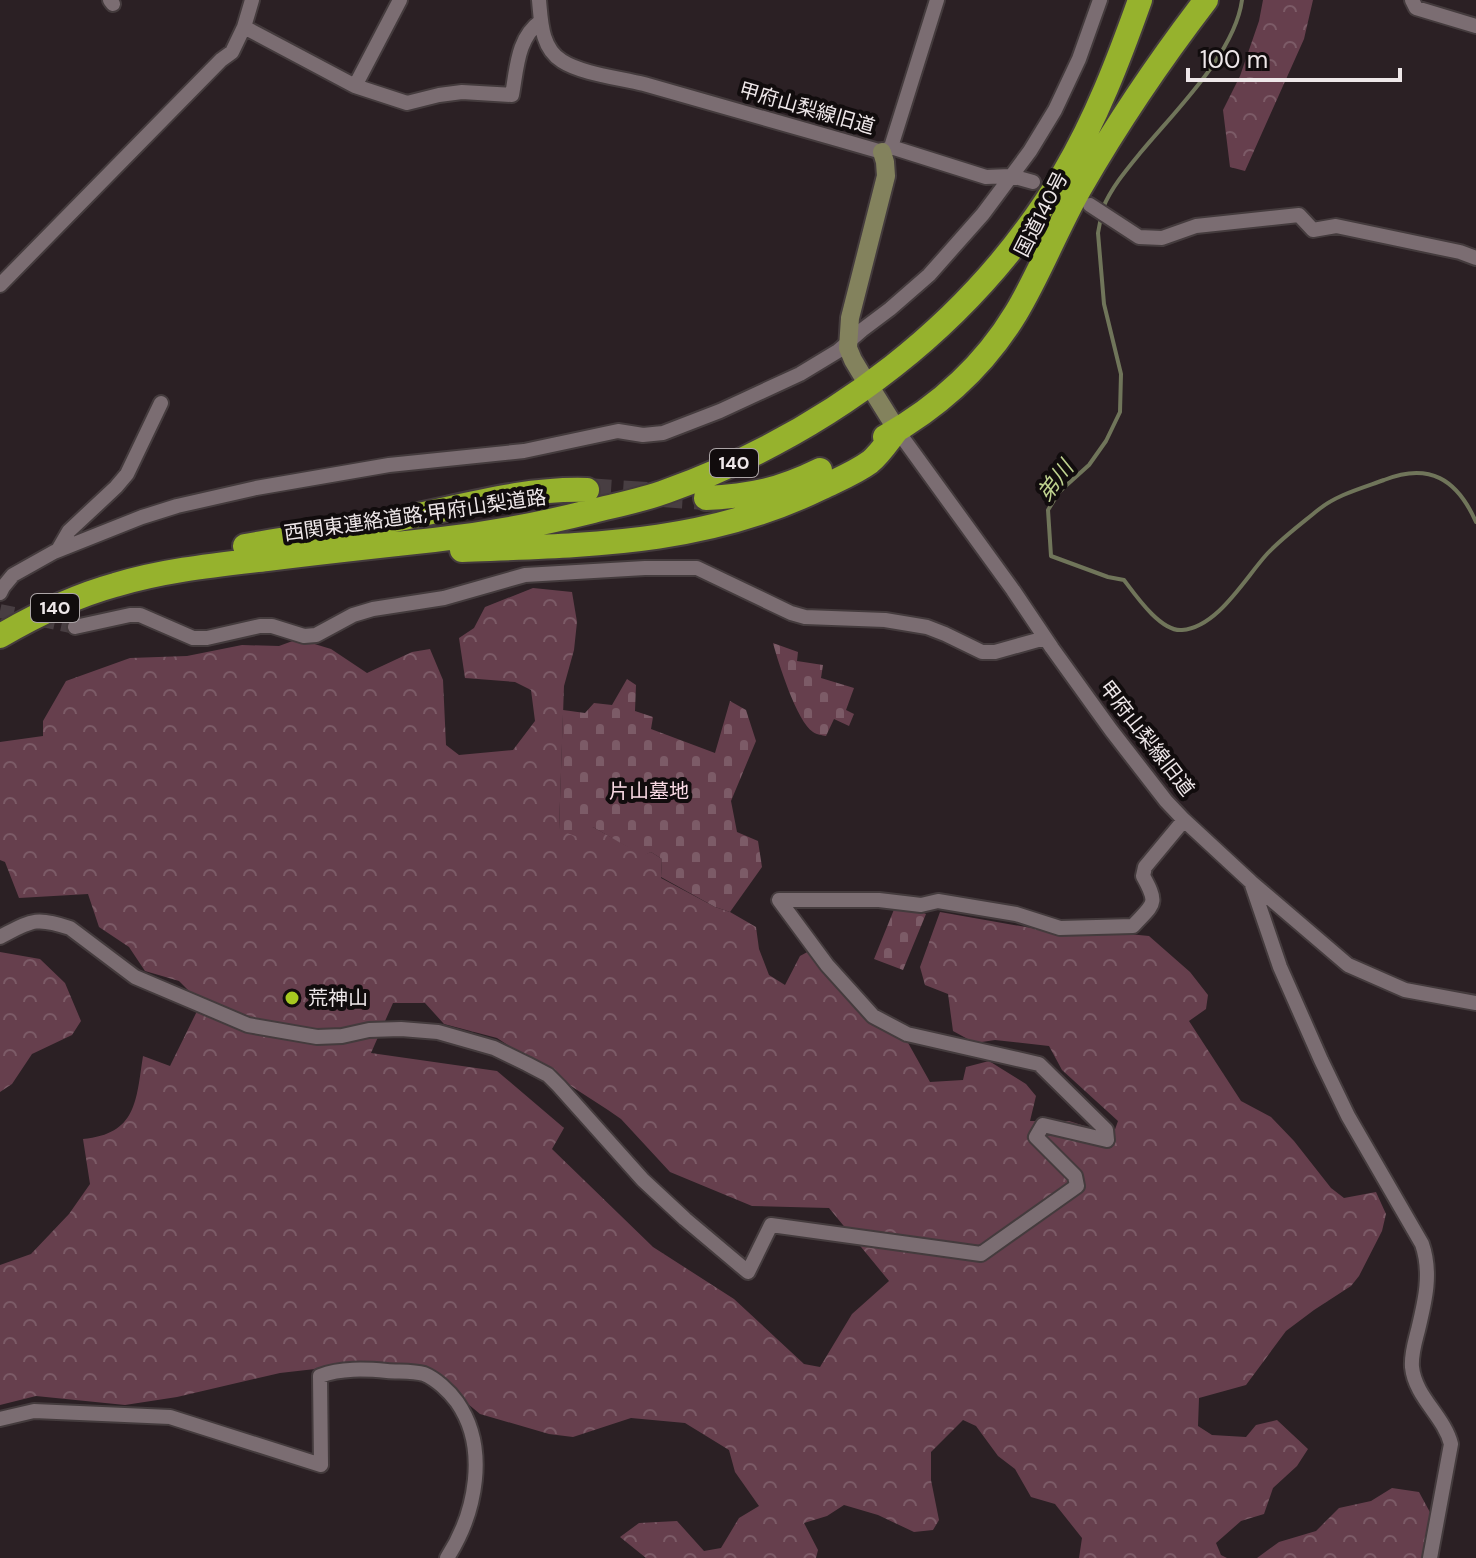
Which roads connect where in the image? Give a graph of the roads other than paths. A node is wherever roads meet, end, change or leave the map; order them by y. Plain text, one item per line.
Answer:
1 (252, 0) edge
2 (400, 0) edge
3 (539, 0) edge
4 (937, 0) edge
5 (1100, 0) edge
6 (1140, 0) edge
7 (1206, 0) edge
8 (1412, 0) edge
9 (541, 21) junction
10 (1476, 26) edge
11 (244, 27) junction
12 (355, 86) junction
13 (886, 149) junction
14 (1011, 176) junction
15 (1033, 182) dead end
16 (1090, 205) dead end
17 (1476, 258) edge
18 (0, 285) edge
19 (847, 342) junction
20 (862, 375) dead end
21 (874, 393) dead end
22 (161, 403) dead end
23 (897, 430) junction
24 (587, 490) tunnel mouth
25 (706, 498) tunnel mouth
26 (58, 550) junction
27 (174, 571) junction
28 (113, 585) junction
29 (0, 593) edge
30 (75, 627) tunnel mouth
31 (0, 636) edge
32 (1045, 638) junction
33 (1184, 820) junction
34 (1251, 882) junction
35 (0, 937) edge
36 (1476, 1003) edge
37 (0, 1419) edge
38 (447, 1558) edge
39 (1430, 1558) edge

1 - 11 street
2 - 12 street
3 - 9 street, 甲府山梨線旧道
4 - 13 street
5 - 14 street
6 - 27 highway, 西関東連絡道路;甲府山梨道路 / 140
7 - 23 highway, 国道140号
8 - 10 street
9 - 12 street
9 - 13 street, 甲府山梨線旧道
11 - 12 street
11 - 18 street
13 - 14 street
13 - 19 street, 甲府山梨線旧道
14 - 15 street
14 - 19 street
16 - 17 street
19 - 20 street
19 - 26 street
21 - 23 street, 甲府山梨線旧道
22 - 26 street
23 - 25 highway
23 - 27 highway
23 - 32 street, 甲府山梨線旧道
24 - 28 highway
26 - 29 street
27 - 28 highway, 西関東連絡道路;甲府山梨道路 / 140
28 - 31 highway, 西関東連絡道路;甲府山梨道路 / 140
30 - 32 street
32 - 33 street, 甲府山梨線旧道
33 - 34 street, 甲府山梨線旧道
33 - 35 street
34 - 36 street, 甲府山梨線旧道
34 - 39 street
37 - 38 street

